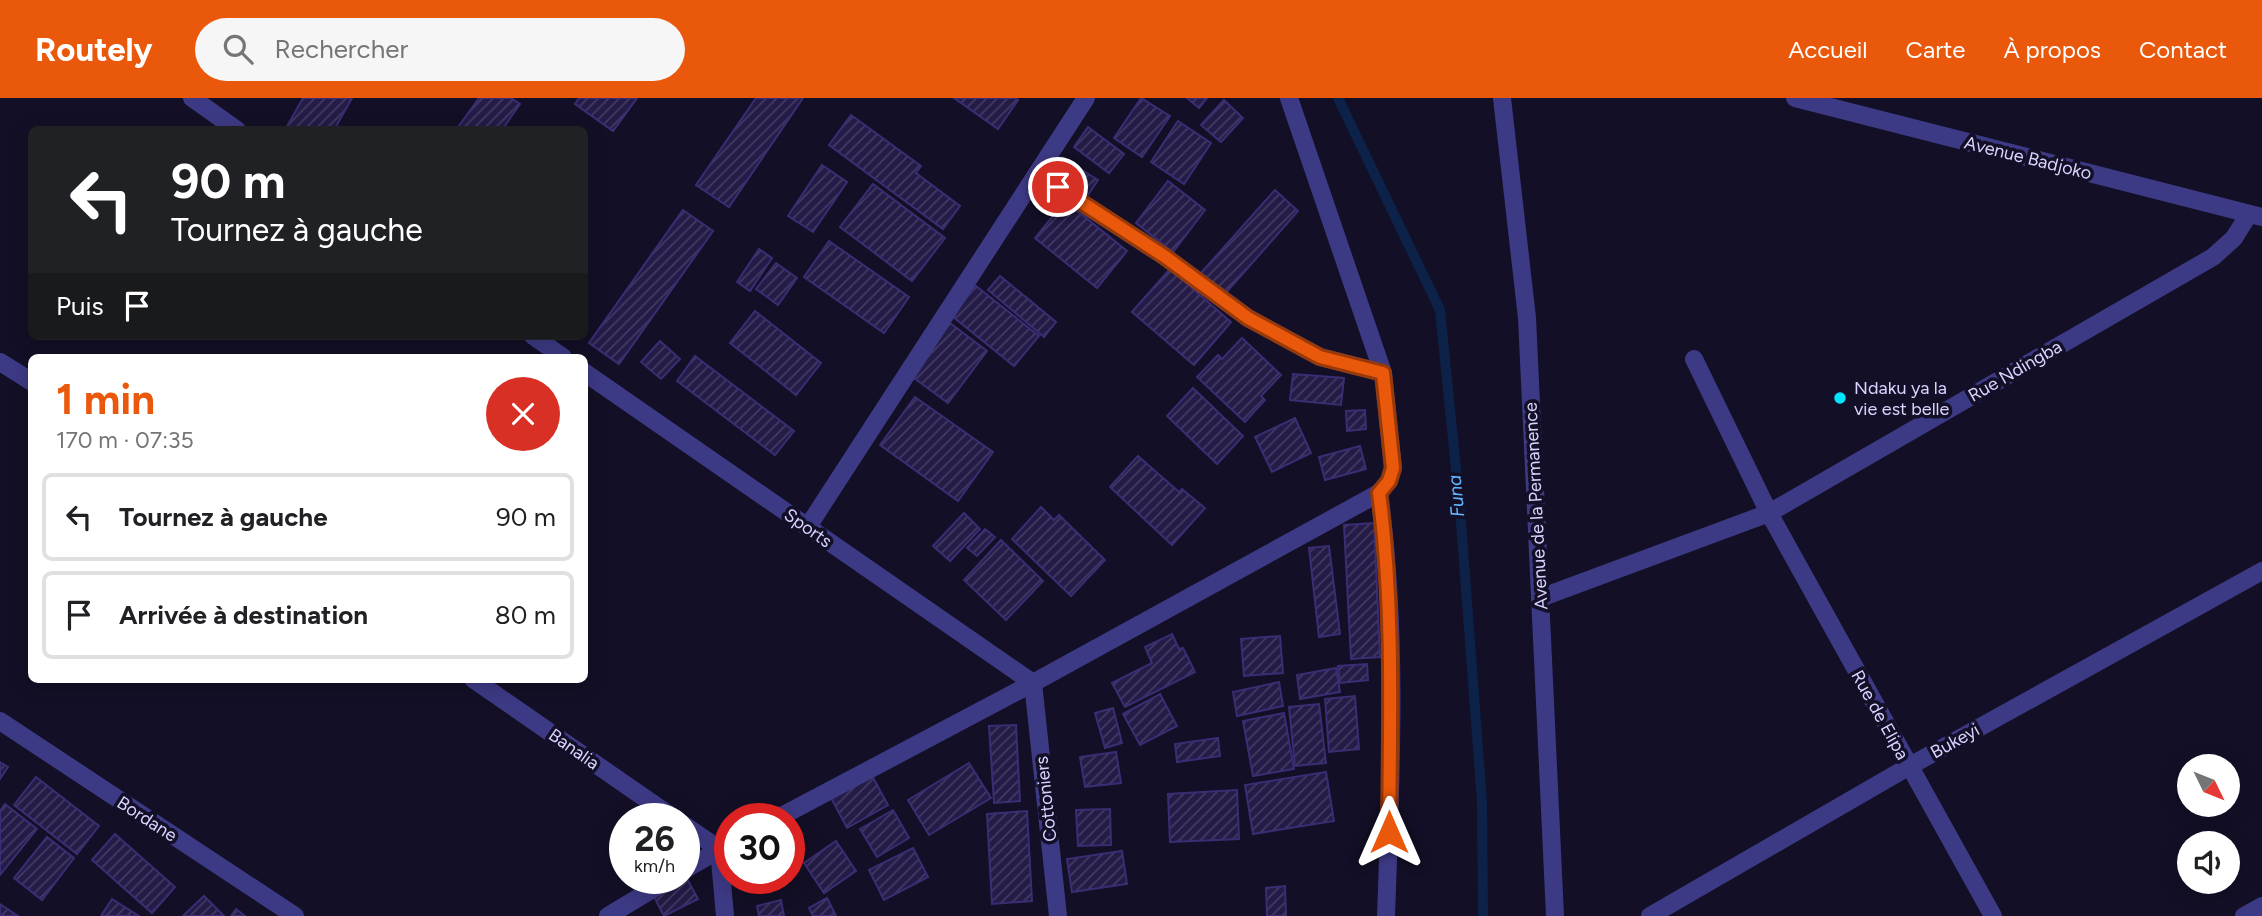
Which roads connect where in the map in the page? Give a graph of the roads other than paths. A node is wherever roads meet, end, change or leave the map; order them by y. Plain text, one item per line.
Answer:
1 (192, 98) edge
2 (1086, 98) edge
3 (1289, 98) edge
4 (1502, 98) edge
5 (1799, 99) edge
6 (231, 126) edge
7 (1037, 174) junction
8 (2255, 216) edge
9 (539, 340) edge
10 (559, 354) edge
11 (1695, 359) dead end
12 (0, 362) edge
13 (1383, 373) junction
14 (588, 375) edge
15 (28, 380) edge
16 (1379, 493) junction
17 (1769, 513) junction
18 (807, 528) junction
19 (2262, 571) edge
20 (1540, 598) junction
21 (479, 683) edge
22 (1033, 683) junction
23 (0, 721) edge
24 (1908, 767) junction
25 (652, 803) edge
26 (805, 804) edge
27 (644, 894) edge
28 (725, 894) edge
29 (2262, 906) edge
30 (295, 916) edge
31 (608, 916) edge
32 (725, 916) edge
33 (1058, 916) edge
34 (1386, 916) edge
35 (1555, 916) edge
36 (1650, 916) edge
37 (1993, 916) edge
38 (2245, 916) edge

1 - 6 street
2 - 7 street
3 - 13 street
4 - 20 street, Avenue de la Permanence
5 - 8 street, Avenue Badjoko
7 - 13 street
7 - 18 street
8 - 17 street, Rue Ndingba
9 - 10 street
11 - 17 street, Rue de Elipa
12 - 15 street
13 - 16 street
14 - 18 street, Sports
16 - 22 street
16 - 34 street
17 - 20 street, Rue Ndingba
17 - 24 street, Rue de Elipa
18 - 22 street, Sports
19 - 24 street, Bukeyi
20 - 35 street, Avenue de la Permanence
21 - 25 street, Banalia
22 - 26 street
22 - 33 street, Cottoniers
23 - 30 street, Bordane
24 - 36 street, Bukeyi
24 - 37 street, Rue de Elipa
27 - 31 street
28 - 32 street
29 - 38 street

